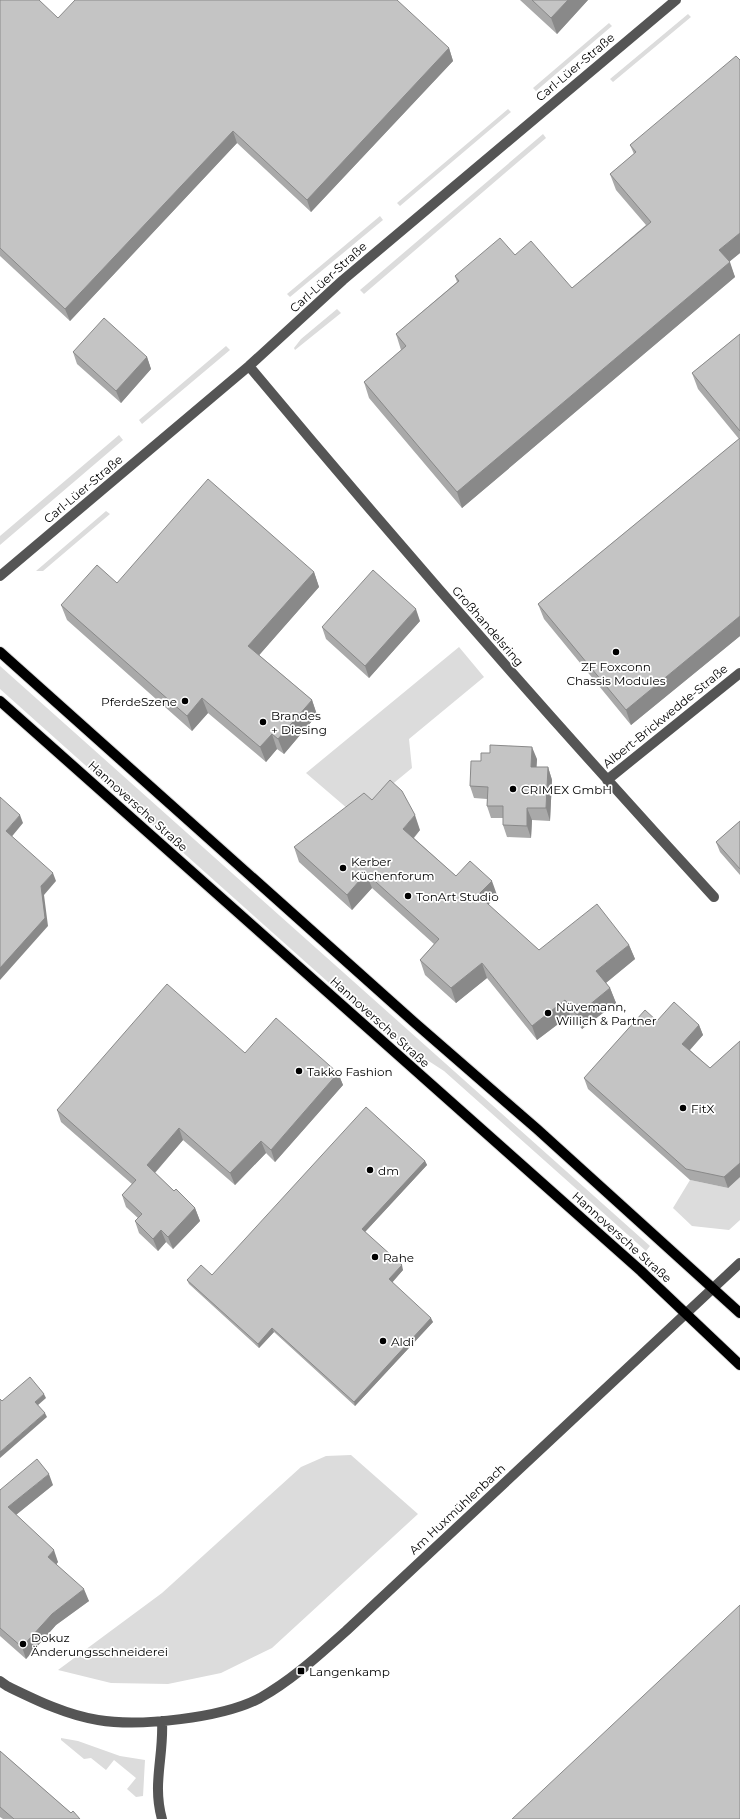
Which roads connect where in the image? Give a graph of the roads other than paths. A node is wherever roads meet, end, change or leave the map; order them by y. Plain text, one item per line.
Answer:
1 (676, 0) edge
2 (248, 366) junction
3 (0, 576) edge
4 (0, 652) edge
5 (740, 673) edge
6 (0, 701) edge
7 (607, 780) junction
8 (714, 897) dead end
9 (740, 1263) edge
10 (714, 1287) junction
11 (685, 1313) junction
12 (740, 1313) edge
13 (740, 1365) edge
14 (2, 1687) edge
15 (162, 1721) junction
16 (162, 1819) edge

1 - 2 street, Carl-Lüer-Straße
2 - 3 street, Carl-Lüer-Straße
2 - 7 street, Großhandelsring
4 - 10 main road, Hannoversche Straße
5 - 7 street, Albert-Brickwedde-Straße
6 - 11 main road, Hannoversche Straße
7 - 8 street, Großhandelsring
9 - 10 street, Am Huxmühlenbach
10 - 11 street, Am Huxmühlenbach
10 - 12 main road, Hannoversche Straße
11 - 13 main road, Hannoversche Straße
11 - 15 street, Am Huxmühlenbach
14 - 15 street, Am Huxmühlenbach
15 - 16 street

